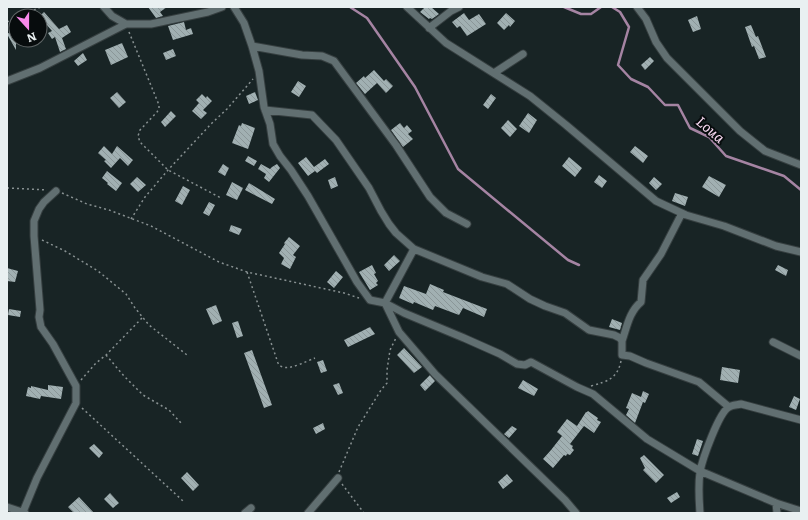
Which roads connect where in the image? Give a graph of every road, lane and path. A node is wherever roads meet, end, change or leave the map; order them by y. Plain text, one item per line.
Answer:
1 (104, 7) edge
2 (222, 7) edge
3 (234, 7) edge
4 (407, 7) edge
5 (459, 7) edge
6 (637, 7) edge
7 (126, 24) junction
8 (429, 28) junction
9 (252, 46) junction
10 (523, 54) dead end
11 (259, 71) junction
12 (494, 73) junction
13 (7, 81) edge
14 (265, 110) junction
15 (801, 165) edge
16 (168, 170) junction
17 (7, 188) edge
18 (56, 191) junction
19 (221, 198) dead end
20 (682, 213) junction
21 (131, 219) junction
22 (467, 224) dead end
23 (34, 236) junction
24 (414, 249) junction
25 (801, 252) edge
26 (247, 272) junction
27 (370, 300) junction
28 (384, 303) junction
29 (143, 317) junction
30 (399, 332) junction
31 (622, 341) junction
32 (773, 342) dead end
33 (106, 355) junction
34 (187, 355) dead end
35 (622, 355) junction
36 (801, 356) edge
37 (315, 358) dead end
38 (76, 386) junction
39 (590, 386) dead end
40 (76, 403) junction
41 (729, 407) junction
42 (801, 420) edge
43 (180, 423) dead end
44 (700, 471) junction
45 (338, 478) junction
46 (183, 501) dead end
47 (776, 502) junction
48 (7, 507) edge
49 (801, 511) edge
50 (24, 513) edge
51 (308, 513) edge
52 (364, 513) edge
53 (576, 513) edge
54 (700, 513) edge
55 (777, 513) edge

1 - 7 street
2 - 7 street
3 - 9 street
4 - 8 street
5 - 8 street
6 - 15 street
7 - 13 street
7 - 16 path
8 - 12 street
9 - 11 street
9 - 22 street
10 - 12 street
11 - 14 street
11 - 16 path
12 - 20 street
14 - 24 street
14 - 27 street
16 - 19 path
16 - 21 path
17 - 18 path
18 - 21 path
18 - 23 street
20 - 25 street
20 - 31 street
21 - 26 path
23 - 29 path
23 - 38 street
24 - 28 street
24 - 31 street
26 - 27 path
26 - 37 path
27 - 28 street
28 - 30 street
28 - 44 street
29 - 33 path
29 - 34 path
30 - 45 path
30 - 53 street
31 - 35 street
32 - 36 street
33 - 38 path
33 - 43 path
35 - 39 path
35 - 41 street
38 - 40 street
40 - 46 path
40 - 50 street
41 - 42 street
41 - 44 street
44 - 47 street
44 - 54 street
45 - 51 street
45 - 52 path
47 - 49 street
47 - 55 street
48 - 50 street

